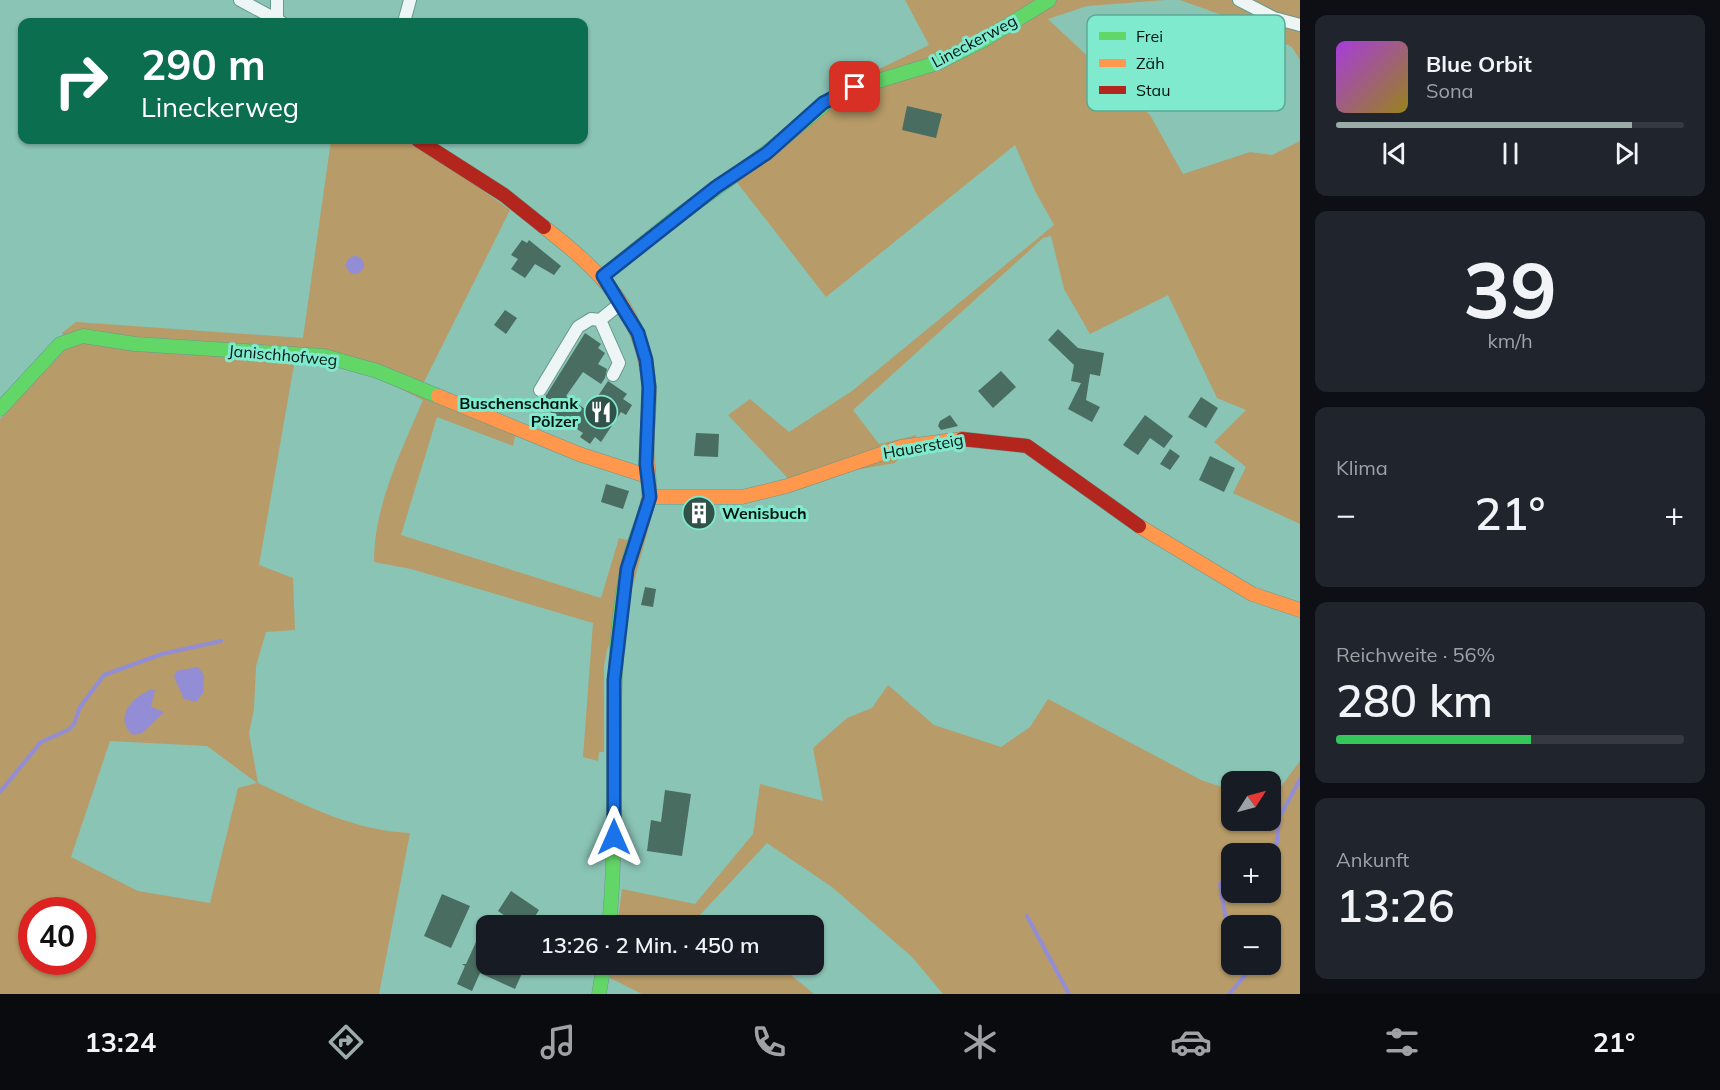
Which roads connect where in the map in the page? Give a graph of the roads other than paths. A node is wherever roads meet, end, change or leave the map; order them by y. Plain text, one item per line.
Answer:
1 (240, 0) edge
2 (277, 0) edge
3 (410, 0) edge
4 (1049, 0) edge
5 (1239, 0) edge
6 (1269, 15) edge
7 (273, 18) edge
8 (279, 18) edge
9 (405, 18) edge
10 (1285, 21) edge
11 (1300, 25) edge
12 (424, 144) edge
13 (603, 276) junction
14 (621, 303) junction
15 (600, 320) junction
16 (613, 375) dead end
17 (540, 390) dead end
18 (0, 409) edge
19 (647, 476) junction
20 (650, 497) junction
21 (1300, 610) edge
22 (610, 915) edge
23 (602, 975) edge
24 (598, 994) edge

1 - 7 street
2 - 8 street
3 - 9 street
4 - 13 street, Lineckerweg
5 - 6 street
10 - 11 street
12 - 13 street
13 - 14 street
14 - 15 street
14 - 19 street
15 - 16 street
15 - 17 street
18 - 19 street, Janischhofweg
19 - 20 street
20 - 21 street, Hauersteig
20 - 22 street
23 - 24 street

